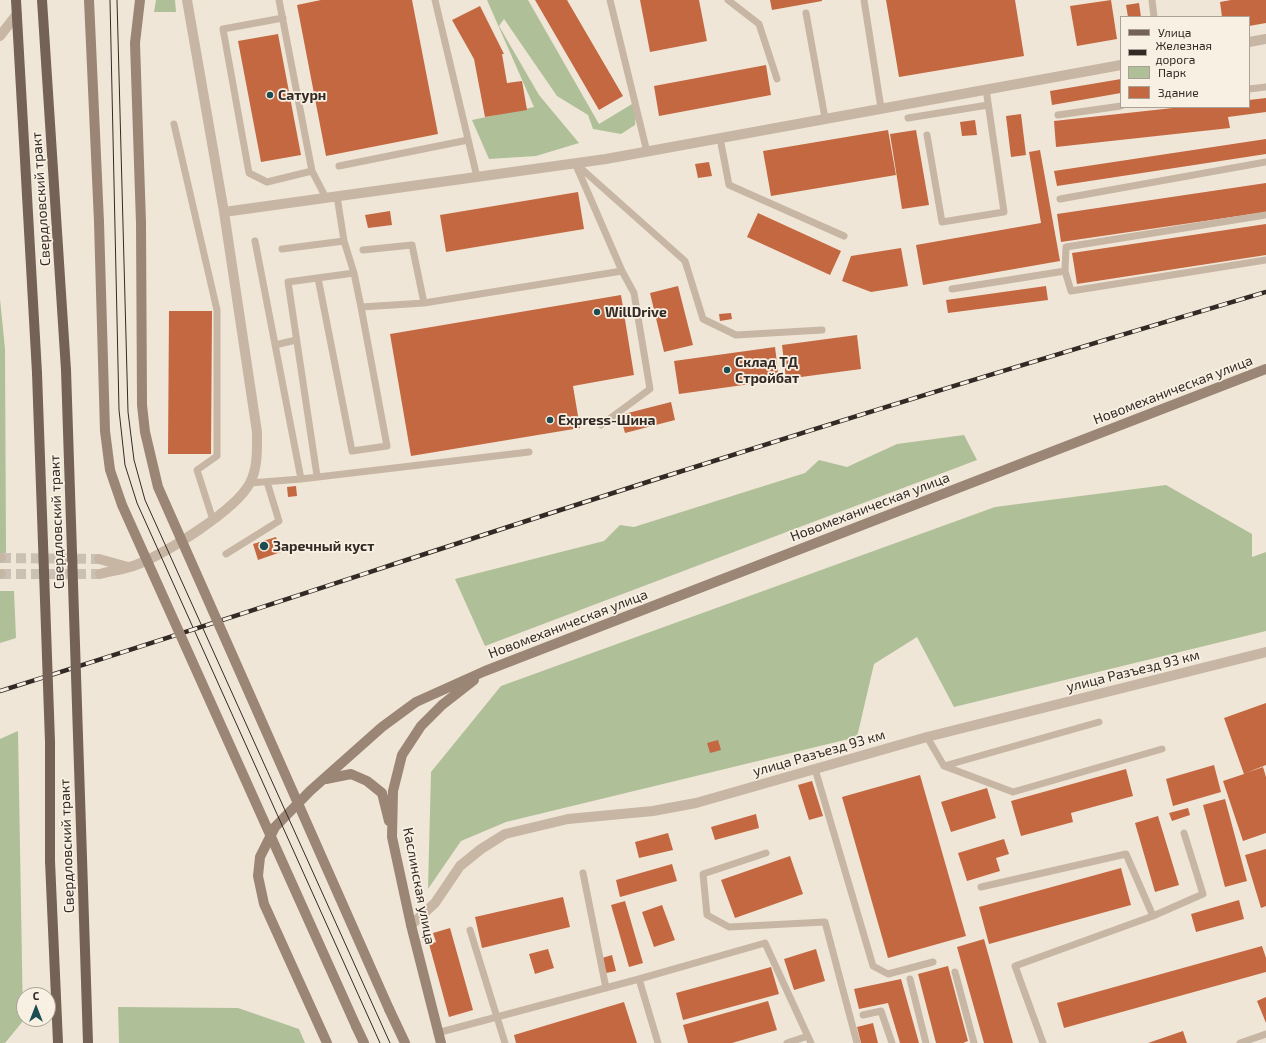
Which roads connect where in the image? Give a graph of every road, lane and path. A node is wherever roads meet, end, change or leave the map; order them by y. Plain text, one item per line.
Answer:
1 (16, 0) edge
2 (42, 0) edge
3 (89, 0) edge
4 (140, 0) edge
5 (187, 0) edge
6 (279, 0) edge
7 (435, 0) edge
8 (610, 0) edge
9 (728, 0) edge
10 (864, 0) edge
11 (1152, 0) edge
12 (806, 13) dead end
13 (17, 14) junction
14 (1154, 16) edge
15 (283, 18) junction
16 (0, 36) edge
17 (1266, 39) edge
18 (1250, 42) edge
19 (1120, 65) edge
20 (776, 79) dead end
21 (1266, 87) edge
22 (986, 89) junction
23 (1250, 90) edge
24 (988, 105) junction
25 (1120, 106) edge
26 (881, 108) junction
27 (1058, 115) dead end
28 (825, 118) junction
29 (908, 118) dead end
30 (174, 124) dead end
31 (927, 135) dead end
32 (720, 138) junction
33 (468, 140) junction
34 (647, 152) junction
35 (1266, 162) edge
36 (575, 163) junction
37 (339, 166) dead end
38 (312, 171) junction
39 (477, 177) junction
40 (337, 196) junction
41 (326, 198) junction
42 (1060, 199) dead end
43 (224, 212) junction
44 (1266, 215) edge
45 (844, 236) dead end
46 (255, 241) dead end
47 (344, 241) junction
48 (282, 249) dead end
49 (363, 250) dead end
50 (1266, 260) edge
51 (622, 271) junction
52 (1065, 271) junction
53 (354, 273) junction
54 (318, 278) junction
55 (952, 289) dead end
56 (424, 303) junction
57 (361, 307) junction
58 (822, 330) dead end
59 (296, 340) junction
60 (275, 344) junction
61 (1266, 370) edge
62 (601, 425) dead end
63 (529, 452) dead end
64 (317, 476) junction
65 (301, 479) junction
66 (267, 482) junction
67 (250, 483) junction
68 (213, 520) junction
69 (226, 554) dead end
70 (99, 559) tunnel mouth
71 (128, 567) junction
72 (100, 574) tunnel mouth
73 (1266, 652) edge
74 (485, 671) junction
75 (1099, 722) dead end
76 (927, 737) junction
77 (1162, 749) dead end
78 (944, 766) junction
79 (815, 769) junction
80 (324, 779) junction
81 (1184, 833) dead end
82 (392, 837) junction
83 (766, 853) dead end
84 (583, 873) dead end
85 (981, 887) dead end
86 (1153, 916) junction
87 (411, 925) junction
88 (470, 930) dead end
89 (933, 962) dead end
90 (955, 972) dead end
91 (639, 979) junction
92 (910, 979) dead end
93 (606, 988) junction
94 (863, 1015) dead end
95 (497, 1017) junction
96 (437, 1032) junction
97 (1266, 1034) edge
98 (808, 1036) junction
99 (58, 1043) edge
100 (88, 1043) edge
101 (327, 1043) edge
102 (364, 1043) edge
103 (405, 1043) edge
104 (441, 1043) edge
105 (505, 1043) edge
106 (658, 1043) edge
107 (787, 1043) edge
108 (811, 1043) edge
109 (856, 1043) edge
110 (892, 1043) edge
111 (926, 1043) edge
112 (974, 1043) edge
113 (1042, 1043) edge
114 (1240, 1043) edge

1 - 13 main road, Свердловский тракт
2 - 100 main road, Свердловский тракт, bridge
3 - 102 main road, bridge
4 - 103 main road, bridge
5 - 43 street
6 - 15 lane
7 - 33 lane
8 - 34 lane
9 - 20 lane
10 - 26 lane
11 - 14 lane
12 - 28 lane
13 - 16 street
13 - 99 main road, Свердловский тракт, bridge
15 - 38 lane
15 - 38 lane
17 - 18 street
19 - 22 street
21 - 23 lane
22 - 24 lane
22 - 26 street
24 - 29 lane
24 - 31 lane
25 - 27 lane
26 - 28 street
28 - 32 street
30 - 68 lane
32 - 34 street
32 - 45 lane
33 - 37 lane
33 - 39 lane
34 - 36 street
35 - 42 lane
36 - 39 street
36 - 51 lane
36 - 58 lane
38 - 41 lane
39 - 40 street
40 - 41 street
40 - 47 lane
41 - 43 street
43 - 67 street
44 - 52 lane
46 - 60 lane
47 - 48 lane
47 - 53 lane
49 - 56 lane
50 - 52 lane
51 - 56 lane
51 - 62 lane
52 - 55 lane
53 - 54 lane
53 - 57 lane
54 - 57 lane
54 - 59 lane
56 - 57 lane
59 - 60 lane
59 - 64 lane
60 - 65 lane
61 - 74 main road, Новомеханическая улица
63 - 64 lane
64 - 65 lane
65 - 66 lane
66 - 67 lane
66 - 69 lane
67 - 68 street
68 - 71 street
70 - 71 street
71 - 72 street
73 - 76 street, улица Разъезд 93 км
74 - 80 main road
74 - 82 main road, Каслинская улица
75 - 78 lane
76 - 78 lane
76 - 79 street, улица Разъезд 93 км
77 - 78 lane
79 - 87 street, улица Разъезд 93 км
79 - 89 lane
80 - 82 main road
80 - 101 main road
81 - 86 lane
82 - 87 main road, Каслинская улица
83 - 109 lane
84 - 93 lane
85 - 86 lane
86 - 113 lane
87 - 96 main road, Каслинская улица
88 - 95 lane
90 - 112 lane
91 - 93 lane
91 - 98 lane
91 - 106 lane
92 - 111 lane
93 - 95 lane
94 - 110 lane
95 - 96 lane
95 - 105 lane
96 - 104 main road, Каслинская улица
97 - 114 lane
98 - 107 lane
98 - 108 lane

